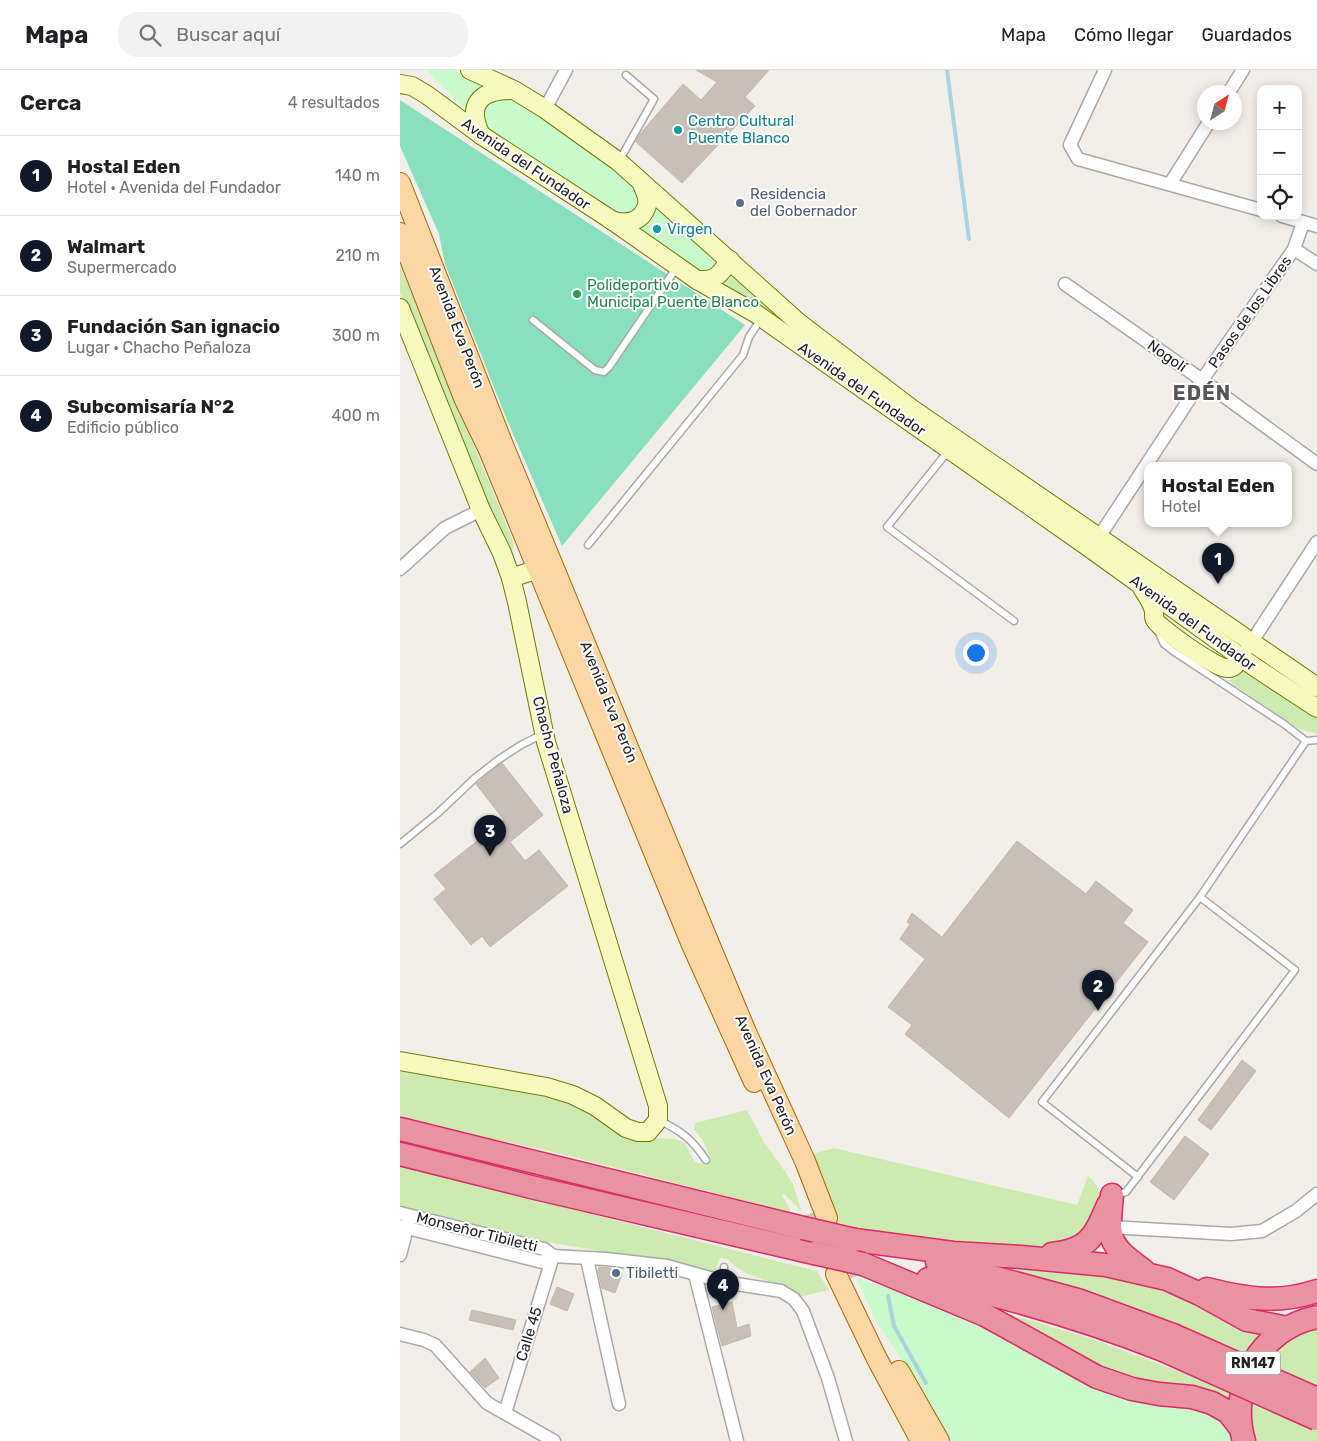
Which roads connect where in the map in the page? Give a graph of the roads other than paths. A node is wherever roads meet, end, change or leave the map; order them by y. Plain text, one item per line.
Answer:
1 (470, 70) edge
2 (566, 70) edge
3 (1104, 70) edge
4 (1243, 70) edge
5 (626, 75) dead end
6 (400, 84) edge
7 (1233, 85) edge
8 (514, 90) junction
9 (545, 109) junction
10 (1205, 130) edge
11 (481, 135) junction
12 (619, 162) junction
13 (641, 182) junction
14 (400, 183) edge
15 (1170, 184) junction
16 (1257, 209) edge
17 (610, 219) junction
18 (1296, 220) edge
19 (1303, 222) junction
20 (1317, 226) edge
21 (400, 233) edge
22 (1294, 249) junction
23 (730, 260) junction
24 (1317, 264) edge
25 (678, 266) junction
26 (697, 280) junction
27 (1065, 284) dead end
28 (400, 308) edge
29 (762, 318) junction
30 (532, 320) dead end
31 (1202, 380) junction
32 (949, 450) junction
33 (1148, 462) edge
34 (1317, 464) edge
35 (1144, 468) edge
36 (481, 510) junction
37 (1317, 542) edge
38 (1095, 543) junction
39 (588, 545) dead end
40 (400, 569) edge
41 (538, 569) junction
42 (510, 578) junction
43 (1140, 584) junction
44 (1155, 620) junction
45 (1014, 621) dead end
46 (1251, 643) junction
47 (1241, 658) junction
48 (1317, 687) edge
49 (1317, 708) edge
50 (544, 733) junction
51 (1317, 740) edge
52 (1306, 741) junction
53 (400, 844) edge
54 (1200, 897) junction
55 (400, 1061) edge
56 (658, 1120) junction
57 (400, 1129) edge
58 (400, 1154) edge
59 (706, 1160) dead end
60 (1138, 1177) junction
61 (1317, 1194) edge
62 (1112, 1196) junction
63 (405, 1214) edge
64 (814, 1220) junction
65 (404, 1227) edge
66 (1110, 1227) junction
67 (855, 1240) junction
68 (400, 1255) edge
69 (553, 1256) junction
70 (1022, 1257) junction
71 (587, 1259) junction
72 (724, 1267) dead end
73 (850, 1272) junction
74 (694, 1274) junction
75 (1167, 1279) junction
76 (724, 1282) junction
77 (1317, 1291) edge
78 (1316, 1317) edge
79 (1288, 1328) junction
80 (400, 1334) edge
81 (1168, 1343) junction
82 (1317, 1399) edge
83 (618, 1404) dead end
84 (504, 1413) junction
85 (1317, 1419) edge
86 (1242, 1433) edge
87 (554, 1441) edge
88 (736, 1441) edge
89 (846, 1441) edge
90 (921, 1441) edge
91 (939, 1441) edge

1 - 8 main road, Avenida del Fundador
2 - 9 street
3 - 15 street
4 - 7 street
5 - 12 lane
6 - 11 main road, Avenida del Fundador
8 - 9 main road, Avenida del Fundador
8 - 11 main road
9 - 12 main road, Avenida del Fundador
10 - 15 street
11 - 17 main road, Avenida del Fundador
12 - 13 main road, Avenida del Fundador
13 - 17 main road
13 - 23 main road, Avenida del Fundador
14 - 64 main road, Avenida Eva Perón
15 - 16 street
17 - 25 main road, Avenida del Fundador
18 - 19 street
19 - 20 street
19 - 22 street, Pasos de los Libres
21 - 41 main road, Avenida Eva Perón
22 - 24 street
22 - 31 street, Pasos de los Libres
23 - 26 main road
23 - 38 main road, Avenida del Fundador
25 - 26 main road, Avenida del Fundador
25 - 30 lane
26 - 29 main road, Avenida del Fundador
27 - 31 street, Nogolí
28 - 36 main road, Chacho Peñaloza
29 - 32 main road, Avenida del Fundador
29 - 39 lane
31 - 33 street, Pasos de los Libres
31 - 34 street, Nogolí
32 - 38 main road, Avenida del Fundador
32 - 45 lane
35 - 38 street, Pasos de los Libres
36 - 40 street
36 - 42 main road, Chacho Peñaloza
37 - 46 street
38 - 43 main road, Avenida del Fundador
38 - 46 main road, Avenida del Fundador
41 - 42 main road
41 - 64 main road, Avenida Eva Perón
42 - 50 main road, Chacho Peñaloza
43 - 44 main road
43 - 47 main road, Avenida del Fundador
44 - 47 main road
44 - 52 lane
46 - 47 street
46 - 48 main road, Avenida del Fundador
47 - 49 main road, Avenida del Fundador
50 - 53 lane
50 - 56 main road, Chacho Peñaloza
51 - 52 lane
52 - 54 lane
54 - 60 lane
54 - 60 lane
55 - 56 main road
56 - 59 lane
57 - 64 highway
58 - 73 highway, bridge
60 - 62 lane
61 - 66 street
62 - 66 highway
62 - 70 highway
63 - 65 street
63 - 69 street, Monseñor Tibiletti
64 - 67 highway, bridge
65 - 68 street
65 - 69 street, Monseñor Tibiletti
66 - 75 highway
67 - 70 highway
67 - 81 highway
69 - 71 street, Monseñor Tibiletti
69 - 84 street, Calle 45
70 - 75 highway
71 - 74 street, Monseñor Tibiletti
71 - 83 street
72 - 76 lane
73 - 81 highway
73 - 86 highway
73 - 90 main road
73 - 91 main road
74 - 76 street, Monseñor Tibiletti
74 - 88 street
75 - 77 highway
75 - 79 highway
76 - 89 street, Monseñor Tibiletti
78 - 79 highway, RN147
79 - 86 highway, RN147
80 - 84 street
81 - 82 highway, bridge
81 - 85 highway, bridge
84 - 87 street

